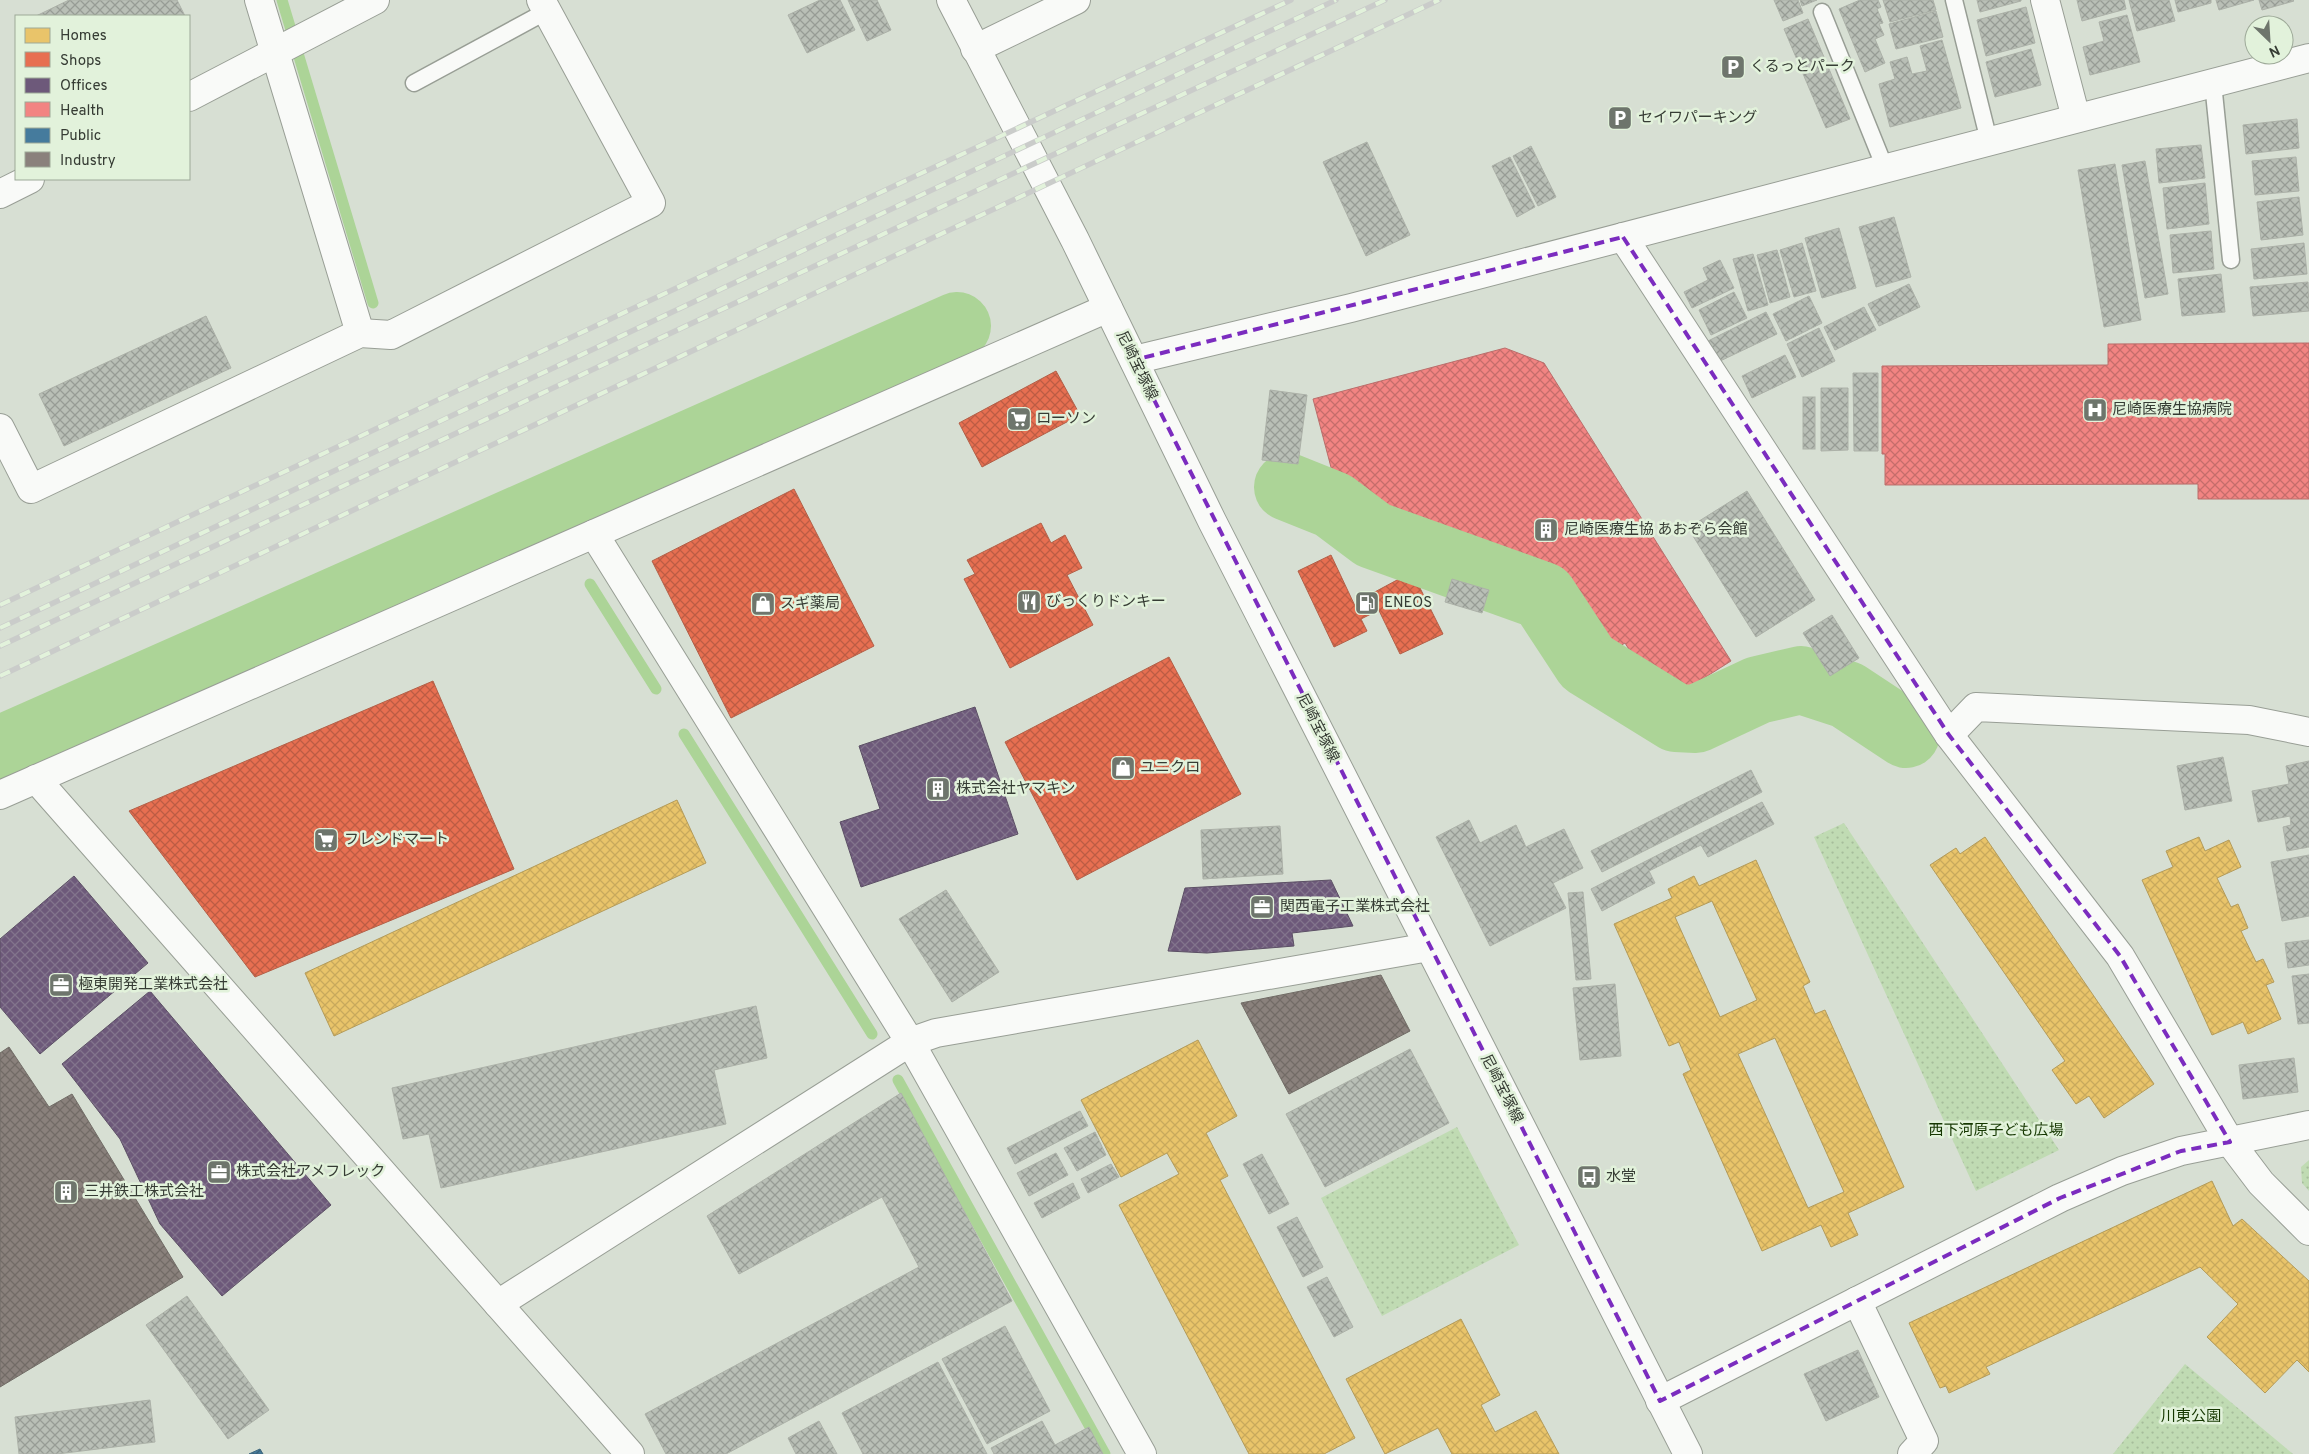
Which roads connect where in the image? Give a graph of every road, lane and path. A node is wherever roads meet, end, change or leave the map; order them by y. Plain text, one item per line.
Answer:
1 (259, 0) edge
2 (375, 0) edge
3 (951, 0) edge
4 (1076, 0) edge
5 (1954, 0) edge
6 (2044, 0) edge
7 (544, 6) edge
8 (1033, 9) edge
9 (1822, 12) dead end
10 (975, 49) junction
11 (274, 54) junction
12 (2309, 58) edge
13 (414, 82) dead end
14 (2213, 83) junction
15 (190, 96) edge
16 (2076, 118) junction
17 (1989, 141) junction
18 (1885, 168) junction
19 (28, 180) edge
20 (0, 194) edge
21 (1623, 237) junction
22 (2230, 260) dead end
23 (1108, 308) junction
24 (360, 333) junction
25 (1134, 360) junction
26 (0, 428) edge
27 (594, 534) junction
28 (2309, 732) edge
29 (1949, 735) junction
30 (36, 779) junction
31 (0, 795) edge
32 (1429, 947) junction
33 (910, 1042) junction
34 (2309, 1125) edge
35 (2230, 1142) junction
36 (2309, 1230) edge
37 (1857, 1301) junction
38 (498, 1304) junction
39 (1660, 1400) junction
40 (1925, 1450) edge
41 (630, 1454) edge
42 (1142, 1454) edge
43 (1688, 1454) edge

1 - 11 street
2 - 11 street
3 - 10 street, 尼崎宝塚線
4 - 8 street
5 - 17 lane
6 - 16 street
7 - 13 lane
7 - 24 street
8 - 10 street
9 - 18 lane
10 - 23 street, 尼崎宝塚線
11 - 15 street
11 - 24 street
12 - 14 street
14 - 16 street
14 - 22 lane
16 - 17 street
17 - 18 street
18 - 21 street
19 - 20 street
21 - 25 street
21 - 29 street
23 - 25 street, 尼崎宝塚線
23 - 27 street
24 - 26 street
25 - 32 street, 尼崎宝塚線
27 - 30 street
27 - 33 street
28 - 29 street
29 - 35 street
30 - 31 street
30 - 38 street
32 - 33 street
32 - 39 street, 尼崎宝塚線
33 - 38 street
33 - 42 street
34 - 35 street
35 - 36 street
35 - 37 street
37 - 39 street
37 - 40 street
38 - 41 street
39 - 43 street, 尼崎宝塚線

